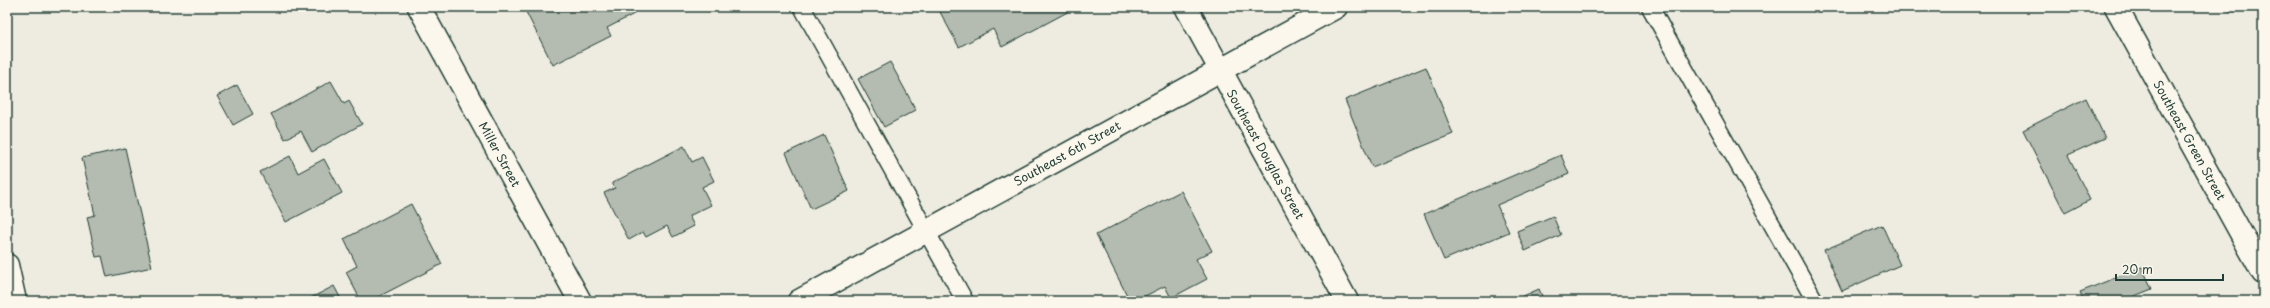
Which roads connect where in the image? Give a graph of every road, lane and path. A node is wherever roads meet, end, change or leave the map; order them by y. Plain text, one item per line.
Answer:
1 (419, 7) edge
2 (802, 7) edge
3 (1186, 7) edge
4 (1336, 7) edge
5 (1650, 7) edge
6 (2116, 7) edge
7 (1219, 69) junction
8 (926, 231) junction
9 (7, 265) edge
10 (2263, 273) edge
11 (15, 301) edge
12 (580, 301) edge
13 (799, 301) edge
14 (965, 301) edge
15 (1347, 301) edge
16 (1815, 301) edge

1 - 12 street, Miller Street
2 - 8 lane
3 - 7 street, Southeast Douglas Street
4 - 7 street, Southeast 6th Street
5 - 16 lane
6 - 10 street, Southeast Green Street
7 - 8 street, Southeast 6th Street
7 - 15 street, Southeast Douglas Street
8 - 13 street, Southeast 6th Street
8 - 14 lane
9 - 11 street

